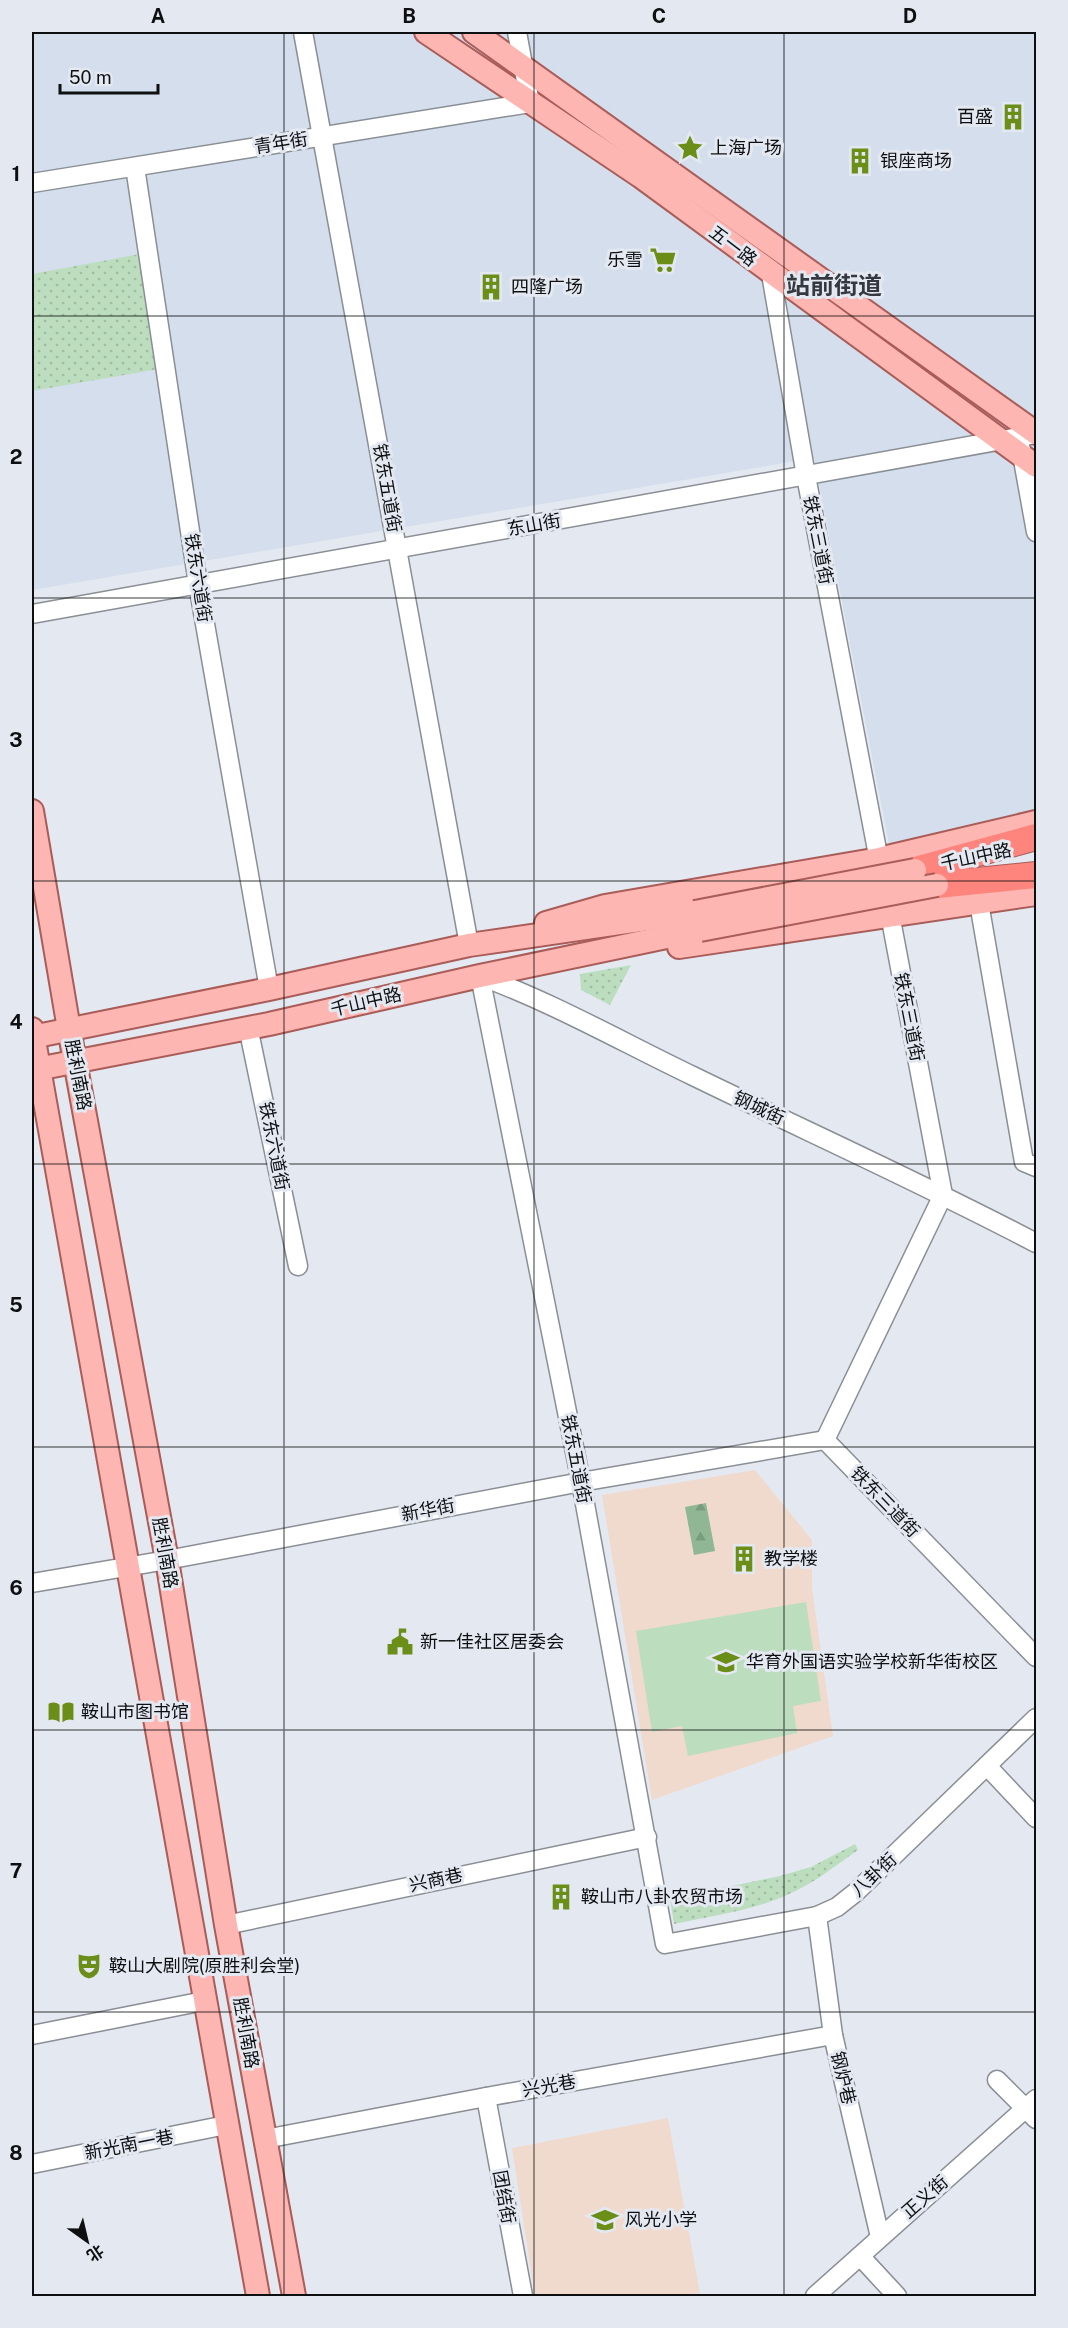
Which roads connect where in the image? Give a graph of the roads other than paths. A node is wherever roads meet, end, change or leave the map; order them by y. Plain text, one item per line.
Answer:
1 (303, 32) edge
2 (426, 32) edge
3 (474, 32) edge
4 (517, 32) edge
5 (524, 67) junction
6 (530, 103) junction
7 (323, 137) junction
8 (135, 167) junction
9 (32, 183) edge
10 (771, 274) junction
11 (1023, 441) edge
12 (806, 476) junction
13 (1036, 532) edge
14 (398, 549) junction
15 (198, 584) junction
16 (32, 614) edge
17 (32, 811) edge
18 (1036, 822) edge
19 (1036, 837) edge
20 (1036, 845) edge
21 (879, 859) junction
22 (1036, 867) edge
23 (915, 870) junction
24 (1036, 875) edge
25 (937, 885) junction
26 (1036, 894) edge
27 (978, 903) junction
28 (890, 917) junction
29 (697, 921) junction
30 (469, 945) junction
31 (480, 976) junction
32 (269, 989) junction
33 (248, 1027) junction
34 (69, 1029) junction
35 (32, 1034) edge
36 (76, 1063) junction
37 (35, 1070) edge
38 (1036, 1167) edge
39 (943, 1195) junction
40 (1036, 1243) edge
41 (298, 1266) dead end
42 (825, 1440) junction
43 (581, 1482) junction
44 (166, 1560) junction
45 (127, 1566) junction
46 (32, 1583) edge
47 (1036, 1657) edge
48 (1036, 1718) edge
49 (987, 1766) junction
50 (1036, 1818) edge
51 (647, 1837) junction
52 (817, 1916) junction
53 (226, 1925) junction
54 (664, 1944) joint
55 (204, 2001) junction
56 (32, 2035) edge
57 (833, 2035) junction
58 (997, 2080) dead end
59 (486, 2097) junction
60 (1033, 2109) edge
61 (226, 2125) junction
62 (266, 2139) junction
63 (32, 2164) edge
64 (880, 2237) junction
65 (860, 2256) junction
66 (258, 2296) edge
67 (294, 2296) edge
68 (523, 2296) edge
69 (815, 2296) edge
70 (897, 2296) edge

1 - 7 street, 铁东五道街
2 - 6 main road, 五一路
3 - 5 main road, 五一路
4 - 5 street
5 - 6 street
5 - 11 main road, 五一路
6 - 7 street, 青年街
6 - 10 main road, 五一路
7 - 8 street, 青年街
7 - 14 street, 铁东五道街
8 - 9 street, 青年街
8 - 15 street, 铁东六道街
10 - 11 main road, 五一路
10 - 12 street, 铁东三道街
11 - 12 street, 东山街
11 - 13 street
12 - 14 street, 东山街
12 - 21 street, 铁东三道街
14 - 15 street, 东山街
14 - 30 street, 铁东五道街
15 - 16 street, 东山街
15 - 32 street, 铁东六道街
17 - 34 main road, 胜利南路
18 - 21 main road
19 - 23 highway
20 - 23 main road, 千山中路
21 - 28 street, 铁东三道街
21 - 30 main road
22 - 25 main road, 千山中路
23 - 29 main road, 千山中路, bridge
24 - 25 highway
25 - 29 main road, 千山中路, bridge
26 - 27 main road
27 - 28 main road
27 - 38 street
28 - 31 main road
28 - 39 street, 铁东三道街
29 - 30 main road, 千山中路
29 - 31 main road, 千山中路
30 - 32 main road, 千山中路
31 - 33 main road, 千山中路
31 - 39 street, 钢城街
31 - 43 street, 铁东五道街
32 - 34 main road, 千山中路
33 - 36 main road, 千山中路
33 - 41 street, 铁东六道街
34 - 35 main road, 千山中路
34 - 36 main road, 胜利南路
35 - 37 main road, 胜利南路
36 - 37 main road, 千山中路
36 - 44 main road, 胜利南路
37 - 45 main road, 胜利南路
39 - 40 street, 钢城街
39 - 42 street
42 - 43 street, 新华街
42 - 47 street, 铁东三道街
43 - 44 street, 新华街
43 - 51 street, 铁东五道街
44 - 45 street, 新华街
44 - 53 main road, 胜利南路
45 - 46 street, 新华街
45 - 55 main road, 胜利南路
48 - 49 street, 八卦街
49 - 50 street
49 - 52 street, 八卦街
51 - 53 street, 兴商巷
51 - 54 street, 铁东五道街
52 - 54 street, 八卦街
52 - 57 street, 钢炉巷
53 - 62 main road, 胜利南路
55 - 56 street
55 - 61 main road, 胜利南路
57 - 59 street, 兴光巷
57 - 64 street, 钢炉巷
58 - 60 street
59 - 62 street, 兴光巷
59 - 68 street, 团结街
60 - 64 street, 正义街
61 - 63 street, 新光南一巷
61 - 66 main road, 胜利南路
62 - 67 main road, 胜利南路
64 - 65 street, 正义街
65 - 69 street, 正义街
65 - 70 street

